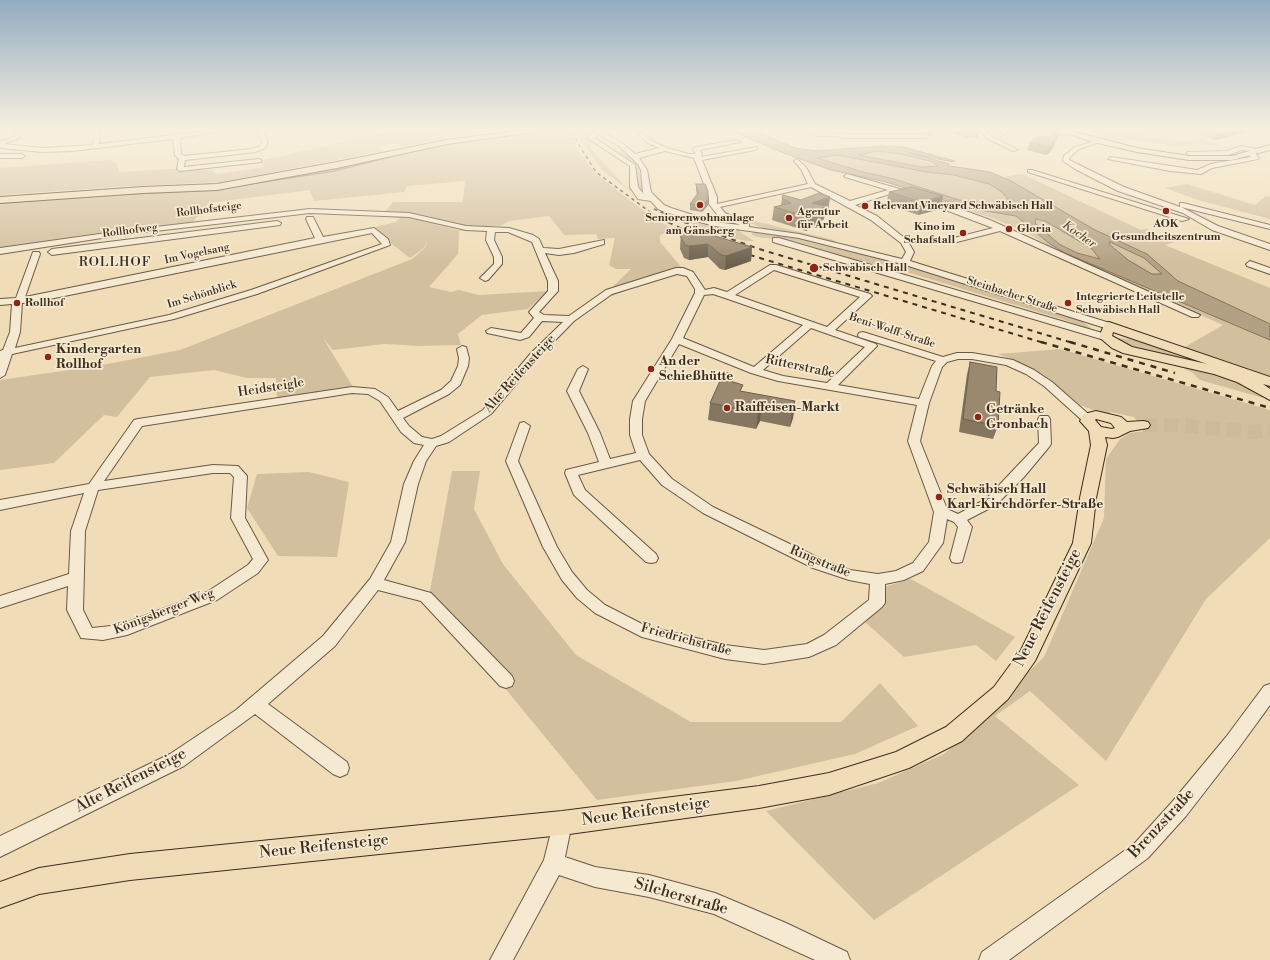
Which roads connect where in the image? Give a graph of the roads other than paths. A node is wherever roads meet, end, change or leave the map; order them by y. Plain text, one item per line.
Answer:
1 (258, 176) edge
2 (278, 176) edge
3 (633, 176) edge
4 (645, 176) edge
5 (704, 176) edge
6 (806, 176) edge
7 (847, 176) dead end
8 (1045, 176) edge
9 (1094, 176) edge
10 (1109, 183) junction
11 (812, 186) junction
12 (893, 191) junction
13 (0, 196) edge
14 (652, 199) junction
15 (0, 200) edge
16 (849, 204) junction
17 (717, 209) junction
18 (343, 211) junction
19 (310, 219) junction
20 (1199, 219) junction
21 (1270, 227) edge
22 (492, 228) junction
23 (1000, 228) junction
24 (748, 229) junction
25 (374, 230) joint
26 (321, 241) junction
27 (953, 241) dead end
28 (601, 242) dead end
29 (1260, 247) dead end
30 (1270, 247) edge
31 (539, 250) junction
32 (1270, 250) edge
33 (0, 251) edge
34 (36, 254) junction
35 (0, 260) edge
36 (905, 262) junction
37 (1250, 264) dead end
38 (1270, 271) edge
39 (485, 278) dead end
40 (700, 293) junction
41 (728, 296) junction
42 (20, 299) junction
43 (0, 302) edge
44 (1195, 315) dead end
45 (540, 317) junction
46 (571, 319) junction
47 (809, 324) junction
48 (831, 328) junction
49 (492, 331) dead end
50 (1107, 332) junction
51 (677, 339) junction
52 (462, 349) dead end
53 (4, 353) edge
54 (943, 360) junction
55 (583, 369) dead end
56 (755, 371) junction
57 (0, 375) edge
58 (1270, 382) edge
59 (829, 388) junction
60 (1270, 396) edge
61 (923, 403) junction
62 (397, 416) junction
63 (1044, 419) dead end
64 (138, 423) joint
65 (524, 426) dead end
66 (1112, 427) joint
67 (432, 443) junction
68 (643, 455) junction
69 (606, 465) junction
70 (94, 487) junction
71 (0, 505) edge
72 (941, 512) junction
73 (959, 519) junction
74 (651, 558) dead end
75 (956, 558) dead end
76 (75, 578) junction
77 (878, 580) junction
78 (375, 584) junction
79 (0, 602) edge
80 (506, 681) dead end
81 (1270, 692) edge
82 (255, 704) junction
83 (340, 768) dead end
84 (562, 824) junction
85 (0, 847) edge
86 (554, 863) junction
87 (0, 895) edge
88 (501, 960) edge
89 (839, 960) edge
90 (990, 960) edge

1 - 13 main road
2 - 15 main road
3 - 14 street, Steinbacher Straße
4 - 14 street
5 - 17 street
6 - 11 street
7 - 12 street
8 - 20 street
9 - 10 street
10 - 20 street
10 - 21 street
11 - 16 street
11 - 17 street
12 - 16 street
12 - 23 street
14 - 24 street, Steinbacher Straße
16 - 36 street
17 - 24 street
18 - 19 street, Rollhofweg
18 - 22 street, Rollhofsteige
18 - 33 street, Rollhofsteige
19 - 26 street
19 - 34 street, Rollhofweg
20 - 30 street
22 - 31 street, Rollhofsteige
22 - 39 street
23 - 27 street
23 - 44 street
24 - 36 street, Steinbacher Straße
24 - 50 street
25 - 26 street, Im Vogelsang
25 - 53 street, Im Schönblick
26 - 42 street, Im Vogelsang
28 - 31 street
29 - 32 street
31 - 45 street, Rollhofsteige
34 - 35 street, Rollhofweg
34 - 42 street
36 - 50 street, Steinbacher Straße
37 - 38 street
40 - 41 street
40 - 46 street, Alte Reifensteige
40 - 51 street, Ringstraße
41 - 47 street
41 - 48 street
42 - 43 street, Im Vogelsang
42 - 53 street
45 - 46 street
45 - 49 street
46 - 67 street, Alte Reifensteige
47 - 48 street
47 - 56 street
48 - 54 street, Beni-Wolff-Straße
48 - 59 street
50 - 58 main road, Steinbacher Straße
50 - 60 main road
51 - 56 street, Ritterstraße
51 - 68 street, Ringstraße
52 - 62 street
53 - 57 street
54 - 61 street
54 - 66 street
55 - 69 street
56 - 59 street, Ritterstraße
59 - 61 street, Ritterstraße
61 - 72 street
62 - 64 street, Heidsteigle
62 - 67 street, Heidsteigle
63 - 73 street
64 - 70 street, Königsberger Weg
65 - 77 street, Friedrichstraße
66 - 84 main road, Neue Reifensteige
67 - 78 street, Alte Reifensteige
68 - 69 street
68 - 77 street, Ringstraße
69 - 74 street
70 - 71 street
70 - 76 street, Königsberger Weg
70 - 76 street, Königsberger Weg
72 - 73 street
72 - 77 street, Ringstraße
73 - 75 street
76 - 79 street
78 - 80 street
78 - 82 street, Alte Reifensteige
81 - 90 street, Brenzstraße
82 - 83 street
82 - 85 street, Alte Reifensteige
84 - 86 street
84 - 87 main road, Neue Reifensteige
86 - 88 street
86 - 89 street, Silcherstraße

